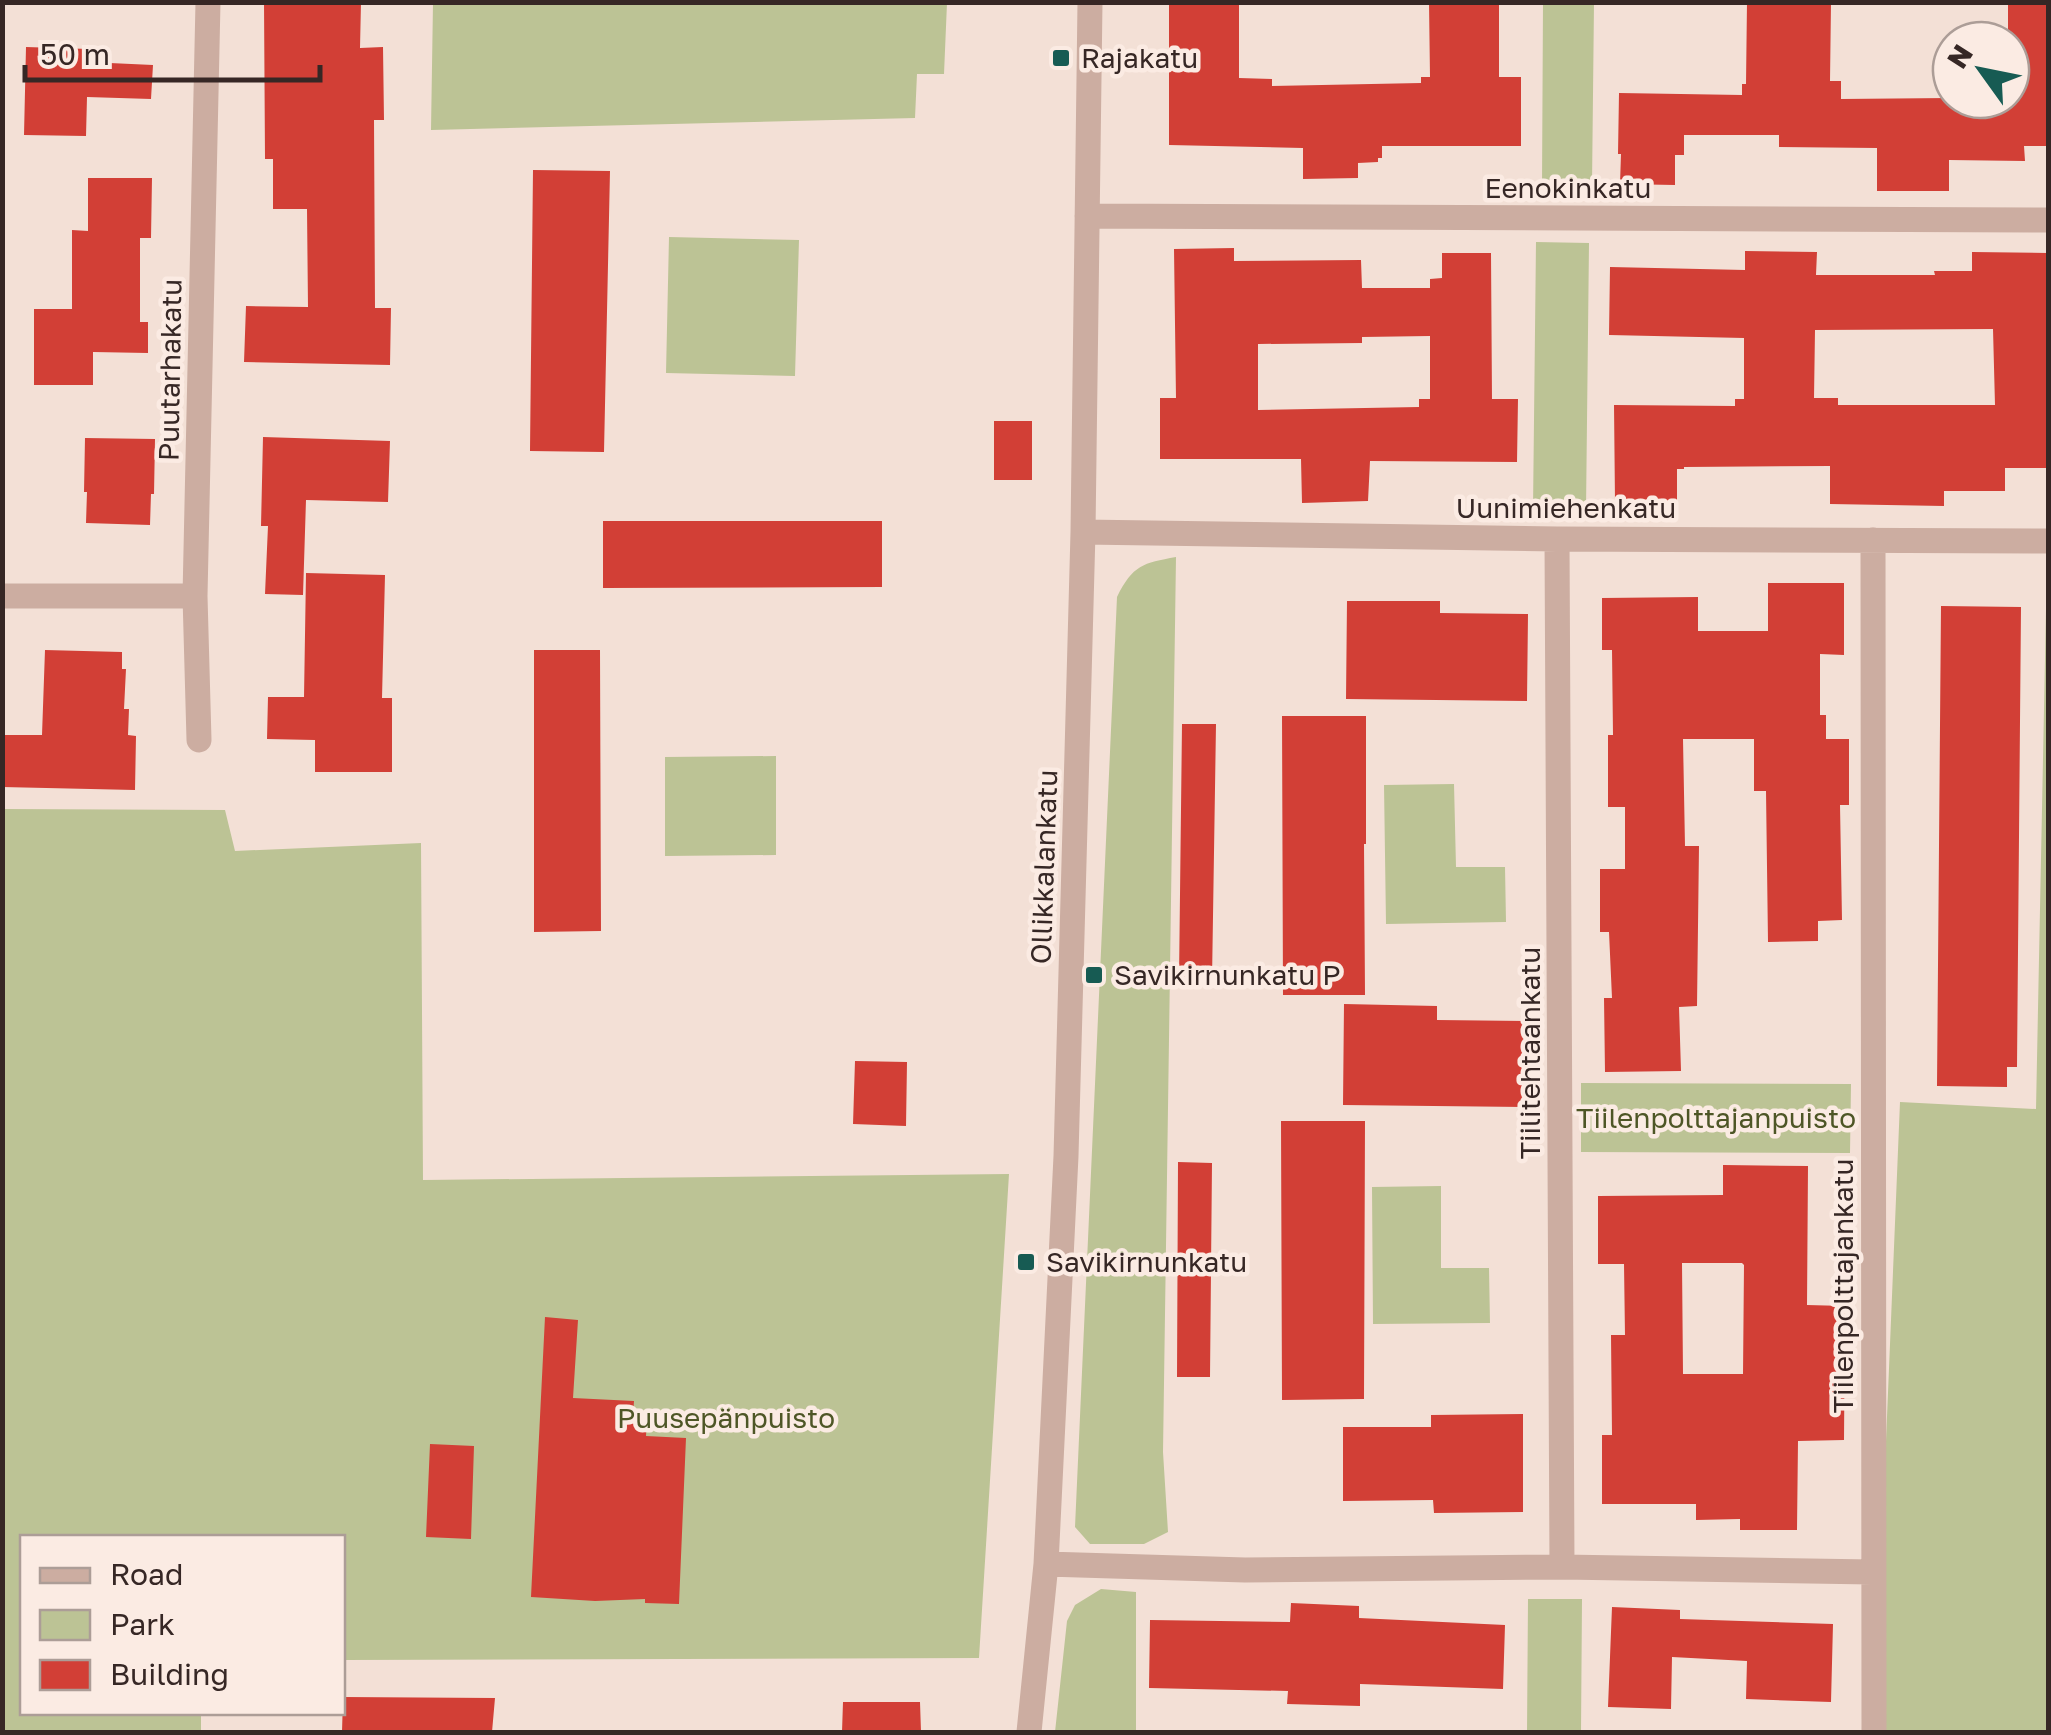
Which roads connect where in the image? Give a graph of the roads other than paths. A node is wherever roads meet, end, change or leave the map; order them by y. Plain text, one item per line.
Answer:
1 (208, 2) edge
2 (1090, 2) edge
3 (1086, 216) junction
4 (2048, 220) edge
5 (1083, 532) junction
6 (1557, 539) junction
7 (1873, 540) junction
8 (2048, 541) edge
9 (2, 596) edge
10 (194, 596) junction
11 (200, 740) dead end
12 (1046, 1564) junction
13 (1562, 1567) junction
14 (1872, 1572) junction
15 (1029, 1732) edge
16 (1874, 1732) edge

1 - 10 street, Puutarhakatu
2 - 3 street, Ollikkalankatu
3 - 4 street, Eenokinkatu
3 - 5 street, Ollikkalankatu
5 - 6 street, Uunimiehenkatu
5 - 12 street, Ollikkalankatu
6 - 7 street, Uunimiehenkatu
6 - 13 street, Tiilitehtaankatu
7 - 8 street, Uunimiehenkatu
7 - 14 street, Tiilenpolttajankatu
9 - 10 street
10 - 11 street, Puutarhakatu
12 - 13 street
12 - 15 street, Ollikkalankatu
13 - 14 street
14 - 16 street, Tiilenpolttajankatu

